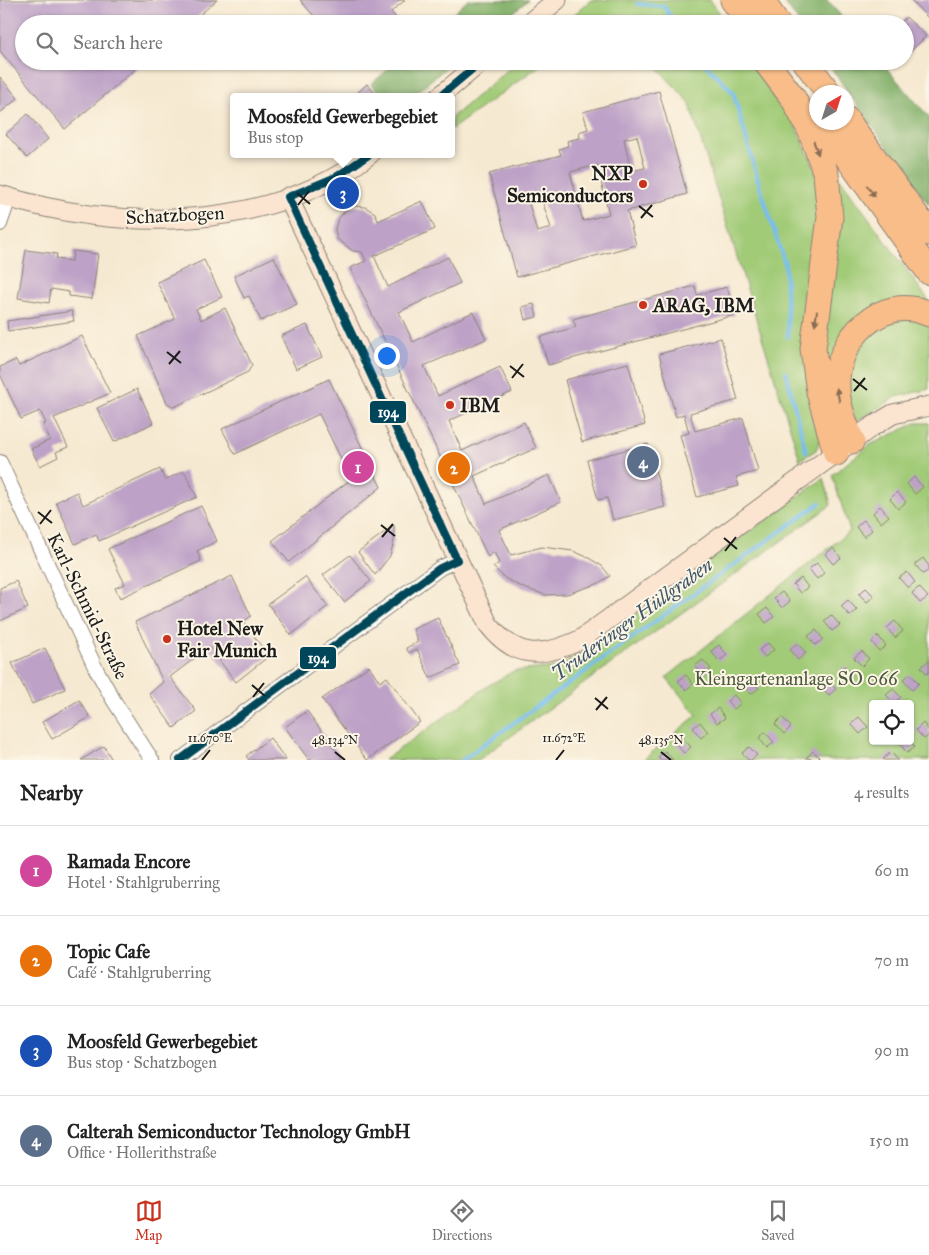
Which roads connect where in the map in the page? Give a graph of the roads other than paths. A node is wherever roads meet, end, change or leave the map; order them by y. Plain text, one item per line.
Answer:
1 (557, 0) edge
2 (733, 0) edge
3 (761, 0) edge
4 (539, 15) edge
5 (744, 15) edge
6 (772, 15) edge
7 (471, 70) edge
8 (772, 70) edge
9 (784, 70) edge
10 (812, 70) edge
11 (823, 85) edge
12 (444, 93) edge
13 (809, 105) edge
14 (828, 130) edge
15 (854, 130) edge
16 (364, 158) edge
17 (4, 197) edge
18 (288, 197) junction
19 (0, 224) edge
20 (929, 233) edge
21 (929, 272) edge
22 (929, 314) edge
23 (929, 406) edge
24 (844, 447) junction
25 (0, 462) edge
26 (457, 560) junction
27 (152, 760) edge
28 (180, 760) edge

1 - 4 main road
2 - 5 highway
3 - 6 highway
7 - 12 main road
8 -> 24 highway
9 - 13 highway
10 - 11 highway
14 -> 21 highway
15 - 20 highway
16 - 18 main road, Schatzbogen
17 - 18 main road, Schatzbogen
17 - 19 street
18 - 26 main road
24 -> 22 highway
23 - 24 main road
24 - 26 main road
25 - 27 street, Karl-Schmid-Straße
26 - 28 street

